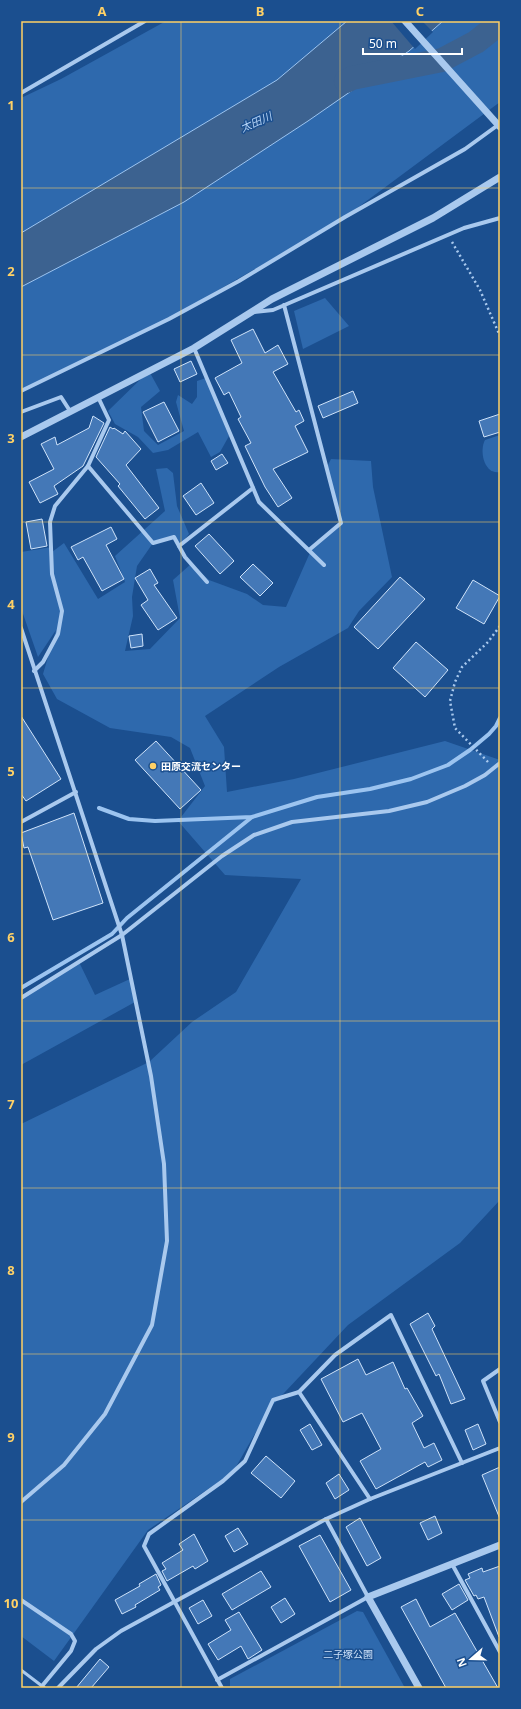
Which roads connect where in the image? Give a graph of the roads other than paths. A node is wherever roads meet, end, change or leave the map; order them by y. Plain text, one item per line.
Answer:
1 (141, 21) edge
2 (145, 21) edge
3 (405, 21) edge
4 (131, 30) junction
5 (21, 93) edge
6 (499, 125) edge
7 (500, 177) edge
8 (500, 218) edge
9 (284, 306) junction
10 (252, 312) junction
11 (194, 348) junction
12 (21, 391) edge
13 (98, 397) junction
14 (21, 412) edge
15 (70, 412) junction
16 (21, 437) edge
17 (88, 466) junction
18 (253, 488) junction
19 (179, 546) junction
20 (309, 550) junction
21 (324, 565) dead end
22 (207, 582) dead end
23 (21, 628) edge
24 (34, 671) junction
25 (500, 763) edge
26 (76, 792) junction
27 (21, 822) edge
28 (122, 935) junction
29 (21, 998) edge
30 (500, 1369) edge
31 (299, 1392) junction
32 (500, 1422) edge
33 (500, 1448) edge
34 (462, 1463) junction
35 (370, 1499) junction
36 (21, 1502) edge
37 (326, 1519) junction
38 (500, 1545) edge
39 (452, 1564) junction
40 (368, 1597) junction
41 (21, 1600) edge
42 (174, 1602) junction
43 (500, 1641) edge
44 (495, 1643) junction
45 (500, 1652) edge
46 (21, 1670) edge
47 (217, 1680) junction
48 (43, 1687) edge
49 (58, 1688) edge
50 (222, 1688) edge
51 (419, 1688) edge

1 - 4 street
2 - 4 street
3 - 6 street
4 - 5 street
6 - 12 street
7 - 10 street
8 - 9 street
9 - 10 street
9 - 20 street
10 - 11 street
11 - 13 street
11 - 18 street
13 - 15 street
13 - 17 street
14 - 15 street
15 - 16 street
17 - 19 street
17 - 24 street
18 - 19 street
18 - 20 street
19 - 22 street
20 - 21 street
23 - 24 street
24 - 26 street
25 - 28 street
26 - 27 street
26 - 28 street
28 - 29 street
28 - 36 street
30 - 32 street
31 - 34 street
31 - 35 street
31 - 42 street
33 - 34 street
34 - 35 street
35 - 37 street
37 - 40 street
37 - 42 street
38 - 39 street
39 - 40 street
39 - 44 street
40 - 47 street
40 - 51 street
41 - 48 street
42 - 47 street
42 - 49 street
43 - 44 street
44 - 45 street
46 - 48 lane
47 - 50 street

